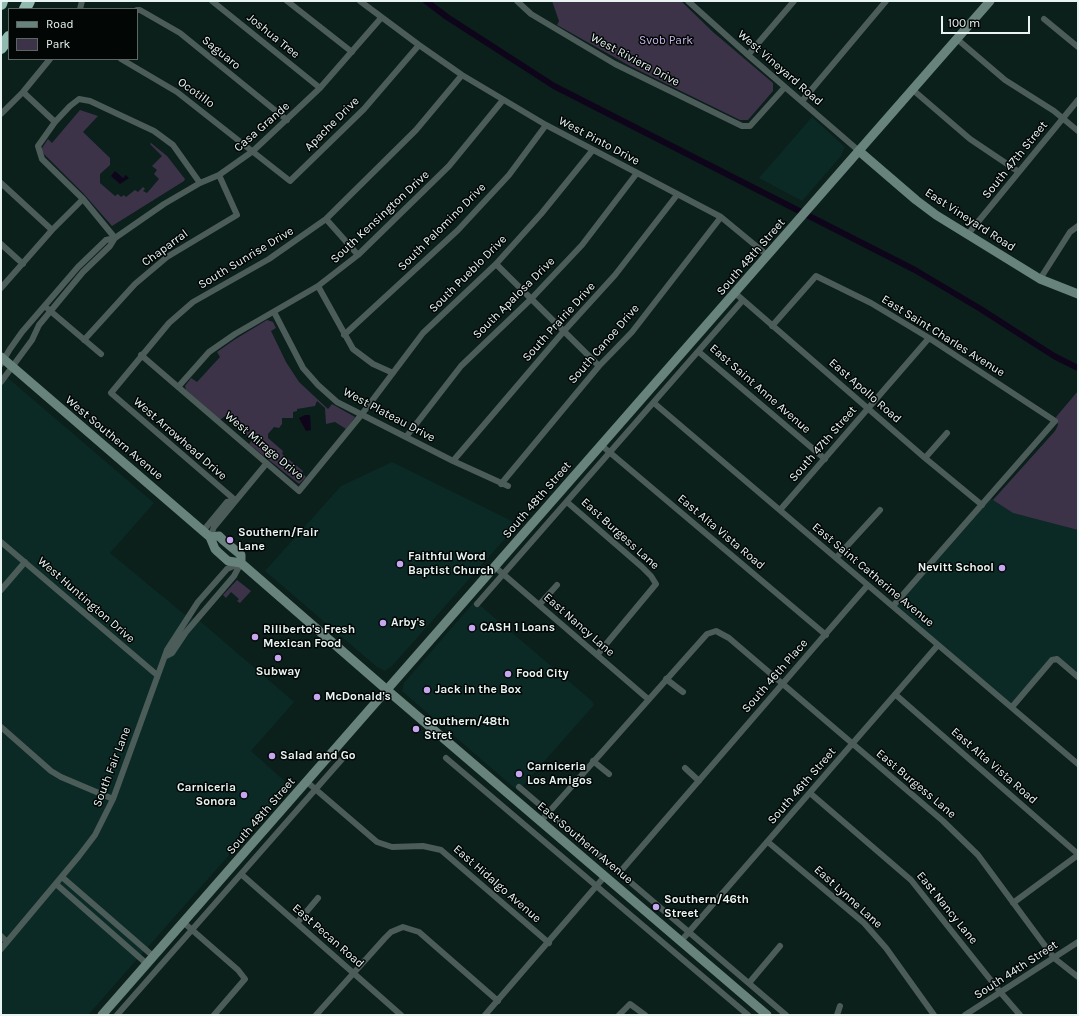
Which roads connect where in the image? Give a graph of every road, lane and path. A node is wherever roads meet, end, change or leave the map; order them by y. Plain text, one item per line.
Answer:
1 (2, 1) edge
2 (212, 1) edge
3 (287, 1) edge
4 (360, 1) edge
5 (517, 1) edge
6 (688, 1) edge
7 (794, 1) edge
8 (886, 1) edge
9 (990, 1) edge
10 (1, 4) edge
11 (138, 10) edge
12 (381, 18) junction
13 (1044, 19) dead end
14 (8, 38) edge
15 (957, 39) junction
16 (419, 45) junction
17 (1078, 47) edge
18 (1, 48) edge
19 (352, 52) junction
20 (748, 55) junction
21 (49, 60) edge
22 (123, 60) edge
23 (462, 74) junction
24 (785, 87) junction
25 (320, 88) junction
26 (913, 90) junction
27 (22, 92) junction
28 (503, 100) junction
29 (1078, 100) edge
30 (802, 101) junction
31 (1, 114) edge
32 (1063, 118) junction
33 (287, 120) junction
34 (55, 122) junction
35 (546, 125) junction
36 (1078, 131) edge
37 (254, 151) junction
38 (592, 151) junction
39 (859, 151) junction
40 (1019, 172) junction
41 (637, 173) junction
42 (219, 175) junction
43 (1, 183) edge
44 (200, 183) junction
45 (677, 195) junction
46 (83, 199) junction
47 (721, 217) junction
48 (326, 219) junction
49 (1078, 226) edge
50 (52, 230) junction
51 (968, 234) junction
52 (115, 238) junction
53 (1, 244) edge
54 (358, 255) junction
55 (768, 255) junction
56 (23, 264) junction
57 (496, 264) junction
58 (1040, 279) junction
59 (318, 286) junction
60 (1, 288) edge
61 (735, 293) junction
62 (1078, 294) edge
63 (531, 299) junction
64 (743, 300) junction
65 (48, 309) junction
66 (274, 312) junction
67 (772, 326) junction
68 (564, 332) junction
69 (344, 335) junction
70 (929, 338) junction
71 (84, 340) junction
72 (699, 352) junction
73 (101, 354) dead end
74 (141, 355) junction
75 (2, 360) edge
76 (12, 366) junction
77 (599, 366) junction
78 (393, 373) junction
79 (1, 382) edge
80 (178, 388) junction
81 (111, 393) joint
82 (654, 403) junction
83 (869, 409) junction
84 (362, 414) junction
85 (947, 433) dead end
86 (406, 437) junction
87 (601, 445) junction
88 (610, 452) junction
89 (925, 458) junction
90 (825, 459) junction
91 (453, 461) junction
92 (266, 464) junction
93 (501, 484) junction
94 (508, 486) dead end
95 (235, 500) junction
96 (567, 502) junction
97 (982, 504) junction
98 (780, 510) junction
99 (880, 510) dead end
100 (221, 518) junction
101 (207, 534) junction
102 (223, 540) junction
103 (1, 542) edge
104 (836, 558) junction
105 (25, 562) junction
106 (241, 563) junction
107 (494, 567) junction
108 (503, 574) junction
109 (557, 585) dead end
110 (867, 586) junction
111 (1, 590) edge
112 (477, 604) dead end
113 (539, 605) junction
114 (893, 606) junction
115 (826, 635) junction
116 (938, 645) junction
117 (597, 655) junction
118 (166, 656) junction
119 (157, 675) junction
120 (1078, 677) edge
121 (666, 679) junction
122 (782, 685) junction
123 (387, 690) junction
124 (683, 692) dead end
125 (896, 695) junction
126 (648, 699) junction
127 (1012, 707) junction
128 (1, 727) edge
129 (852, 745) junction
130 (343, 758) dead end
131 (446, 758) dead end
132 (593, 761) junction
133 (1078, 764) edge
134 (685, 768) dead end
135 (609, 774) dead end
136 (699, 781) junction
137 (307, 782) junction
138 (519, 787) dead end
139 (315, 790) junction
140 (810, 794) junction
141 (113, 799) junction
142 (549, 812) junction
143 (540, 822) junction
144 (768, 842) junction
145 (1078, 855) edge
146 (620, 872) junction
147 (241, 874) junction
148 (605, 876) junction
149 (62, 877) junction
150 (56, 884) junction
151 (597, 886) junction
152 (318, 898) dead end
153 (1013, 903) junction
154 (183, 922) junction
155 (297, 923) junction
156 (192, 930) junction
157 (689, 932) junction
158 (1, 936) edge
159 (681, 941) junction
160 (7, 942) junction
161 (549, 942) junction
162 (1078, 942) edge
163 (780, 946) dead end
164 (1, 949) edge
165 (153, 956) junction
166 (1054, 958) junction
167 (147, 964) junction
168 (354, 973) junction
169 (1078, 977) edge
170 (749, 983) junction
171 (1001, 993) junction
172 (498, 1001) junction
173 (840, 1006) dead end
174 (102, 1015) edge
175 (117, 1015) edge
176 (214, 1015) edge
177 (316, 1015) edge
178 (401, 1015) edge
179 (485, 1015) edge
180 (619, 1015) edge
181 (645, 1015) edge
182 (748, 1015) edge
183 (767, 1015) edge
184 (786, 1015) edge
185 (837, 1015) edge
186 (934, 1015) edge
187 (965, 1015) edge
188 (1020, 1015) edge

1 - 10 highway
2 - 25 street, Joshua Tree
3 - 19 street
4 - 12 street, West Pinto Drive
5 - 24 street, West Riviera Drive
6 - 20 street, West Vineyard Road
7 - 20 street
8 - 30 street
9 - 15 main road, South 48th Street
11 - 33 street, Saguaro
12 - 16 street, West Pinto Drive
12 - 19 street, Casa Grande
13 - 17 street
14 - 18 highway
15 - 26 main road, South 48th Street
15 - 32 street
16 - 23 street, West Pinto Drive
16 - 37 street, Apache Drive
19 - 25 street, Casa Grande
20 - 24 street, West Vineyard Road
21 - 27 street
22 - 37 street, Ocotillo
23 - 28 street, West Pinto Drive
23 - 48 street, South Sunrise Drive
24 - 30 street, West Vineyard Road
25 - 33 street, Casa Grande
26 - 39 main road, South 48th Street
26 - 40 street
27 - 31 street
27 - 34 street
28 - 35 street, West Pinto Drive
28 - 54 street, South Kensington Drive
29 - 32 street, South 47th Street
30 - 39 street, West Vineyard Road
32 - 36 street
32 - 40 street, South 47th Street
33 - 37 street, Casa Grande
34 - 44 street
34 - 46 street
35 - 38 street, West Pinto Drive
35 - 69 street, South Palomino Drive
37 - 42 street, Casa Grande
38 - 41 street, West Pinto Drive
38 - 57 street, South Pueblo Drive
39 - 51 main road, East Vineyard Road
39 - 55 main road, South 48th Street
40 - 51 street, South 47th Street
41 - 45 street, West Pinto Drive
41 - 63 street, South Apalosa Drive
42 - 44 street, Casa Grande
42 - 71 street, Chaparral
43 - 50 street
44 - 52 street, Casa Grande
45 - 47 street, West Pinto Drive
45 - 68 street, South Prairie Drive
46 - 50 street
46 - 52 street
47 - 55 street, West Pinto Drive
47 - 77 street, South Canoe Drive
48 - 54 street
48 - 74 street, South Sunrise Drive
49 - 58 street
50 - 56 street
51 - 58 main road, East Vineyard Road
52 - 65 street, Casa Grande
53 - 56 street
54 - 59 street, South Kensington Drive
55 - 61 main road, South 48th Street
56 - 60 street
57 - 63 street
57 - 78 street, South Pueblo Drive
58 - 62 main road, East Vineyard Road
59 - 66 street, South Kensington Drive
59 - 69 street
61 - 64 street, East Apollo Road
61 - 87 main road, South 48th Street
63 - 68 street
63 - 86 street, South Apalosa Drive
64 - 67 street, East Apollo Road
64 - 72 street, South 48th Street
65 - 71 street
65 - 75 street, Casa Grande
65 - 76 street, Casa Grande
66 - 80 street, South Kensington Drive
66 - 84 street, West Plateau Drive
67 - 70 street, East Saint Charles Avenue
67 - 83 street, East Apollo Road
68 - 77 street
68 - 91 street, South Prairie Drive
69 - 78 street
70 - 83 street, South 47th Street
70 - 97 street, East Saint Charles Avenue
71 - 73 street
72 - 82 street, South 48th Street
72 - 90 street, East Saint Anne Avenue
74 - 80 street, West Mirage Drive
74 - 81 street, South Sunrise Drive
75 - 76 main road, West Southern Avenue
76 - 79 street, Casa Grande
76 - 101 main road, West Southern Avenue
77 - 93 street, South Canoe Drive
78 - 84 street, South Pueblo Drive
80 - 92 street, West Mirage Drive
81 - 95 street, West Arrowhead Drive
82 - 88 street, South 48th Street
82 - 98 street, East Saint Catherine Avenue
83 - 89 street, East Apollo Road
83 - 90 street, South 47th Street
84 - 86 street, West Plateau Drive
84 - 92 street, West Mirage Drive
85 - 89 street
86 - 91 street, West Plateau Drive
87 - 88 street, East Alta Vista Road
87 - 107 main road, South 48th Street
88 - 96 street, South 48th Street
88 - 115 street, East Alta Vista Road
89 - 97 street, East Apollo Road
90 - 98 street, South 47th Street
91 - 93 street, West Plateau Drive
92 - 95 street
93 - 94 street, West Plateau Drive
95 - 100 street
95 - 101 street
96 - 108 street, South 48th Street
96 - 117 street, East Burgess Lane
97 - 114 street
98 - 104 street, East Saint Catherine Avenue
99 - 104 street
100 - 101 street
100 - 102 street
101 - 102 main road, West Southern Avenue
101 - 106 main road, West Southern Avenue
102 - 106 main road, West Southern Avenue
103 - 105 street, West Huntington Drive
104 - 110 street, East Saint Catherine Avenue
105 - 111 street
105 - 119 street, West Huntington Drive
106 - 118 street, South Fair Lane
106 - 118 street, South Fair Lane
106 - 123 main road, West Southern Avenue
107 - 108 street, East Nancy Lane
107 - 123 main road, South 48th Street
108 - 112 street, South 48th Street
108 - 113 street, East Nancy Lane
109 - 113 street
110 - 114 street, East Saint Catherine Avenue
110 - 115 street, South 46th Place
113 - 117 street, East Nancy Lane
114 - 116 street, East Saint Catherine Avenue
115 - 122 street, South 46th Place
116 - 125 street, South 46th Street
116 - 127 street, East Saint Catherine Avenue
117 - 126 street, East Nancy Lane
118 - 119 street, South Fair Lane
119 - 141 street, South Fair Lane
120 - 127 street
121 - 122 street, East Burgess Lane
121 - 124 street
121 - 126 street
122 - 129 street, East Burgess Lane
122 - 136 street, South 46th Place
123 - 137 main road, South 48th Street
123 - 143 main road, East Southern Avenue
125 - 129 street, South 46th Street
125 - 145 street, East Alta Vista Road
126 - 132 street
127 - 133 street, East Saint Catherine Avenue
128 - 141 street
129 - 140 street, South 46th Street
129 - 153 street, East Burgess Lane
130 - 139 street, South 48th Street
131 - 151 street, East Southern Avenue
132 - 135 street
132 - 142 street
134 - 136 street
136 - 146 street, South 46th Place
137 - 139 street, East Hidalgo Avenue
137 - 154 main road, South 48th Street
138 - 142 street, East Southern Avenue
139 - 147 street, South 48th Street
139 - 161 street, East Hidalgo Avenue
140 - 144 street, South 46th Street
140 - 171 street, East Nancy Lane
141 - 149 street, South Fair Lane
142 - 143 street
142 - 146 street, East Southern Avenue
143 - 148 main road, East Southern Avenue
144 - 157 street, South 46th Street
144 - 186 street, East Lynne Lane
145 - 153 street
146 - 157 street, East Southern Avenue
147 - 155 street, East Pecan Road
147 - 156 street, South 48th Street
148 - 151 street
148 - 159 main road, East Southern Avenue
149 - 150 street, South Fair Lane
149 - 165 street
150 - 160 street, South Fair Lane
150 - 167 street
151 - 161 street
151 - 182 street, East Southern Avenue
152 - 155 street
153 - 166 street, East Burgess Lane
154 - 156 street
154 - 165 main road, South 48th Street
155 - 168 street, East Pecan Road
156 - 175 street, South 48th Street
156 - 176 street
157 - 159 street, South 46th Street
157 - 170 street, East Southern Avenue
158 - 160 street
159 - 183 main road, East Southern Avenue
160 - 164 street, South Fair Lane
161 - 172 street
162 - 166 street, South 44th Street
163 - 170 street
165 - 167 main road, South 48th Street
166 - 169 street, East Burgess Lane
166 - 171 street, South 44th Street
167 - 174 main road, South 48th Street
168 - 172 street
168 - 177 street
168 - 178 street, East Pecan Road
170 - 184 street, East Southern Avenue
171 - 187 street, South 44th Street
171 - 188 street, East Nancy Lane
172 - 179 street
173 - 185 street
180 - 181 street

